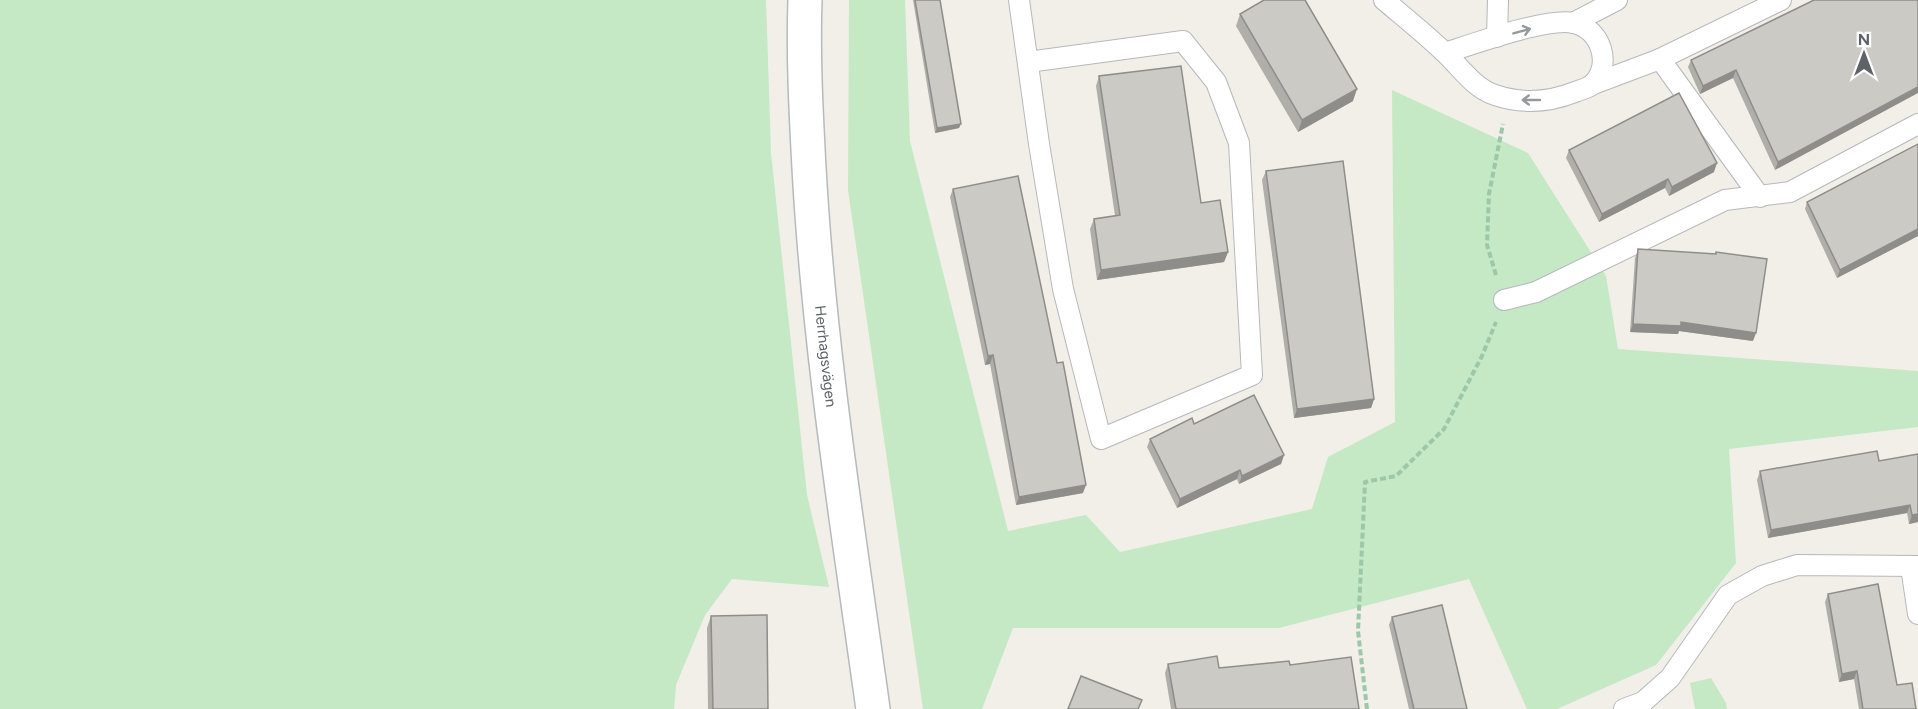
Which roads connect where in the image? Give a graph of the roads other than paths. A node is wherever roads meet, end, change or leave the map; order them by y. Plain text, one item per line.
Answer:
1 (805, 0) edge
2 (1019, 0) edge
3 (1384, 0) edge
4 (1498, 0) edge
5 (1617, 0) edge
6 (1782, 0) edge
7 (1573, 23) junction
8 (1497, 37) junction
9 (1445, 52) junction
10 (1660, 59) junction
11 (1028, 62) junction
12 (1591, 85) junction
13 (1918, 124) edge
14 (1760, 197) junction
15 (1504, 300) road end
16 (1915, 567) edge
17 (1918, 614) edge
18 (873, 709) edge
19 (1624, 709) edge

1 - 18 street, Herrhagsvägen
2 - 11 lane
3 - 9 lane
4 - 8 lane
5 - 7 lane
6 - 10 lane
8 -> 7 lane
7 - 12 lane
8 - 9 lane
12 -> 9 lane
10 - 12 lane
10 - 14 lane
11 - 11 lane
13 - 14 lane
14 - 15 lane
16 - 17 lane
16 - 19 lane

